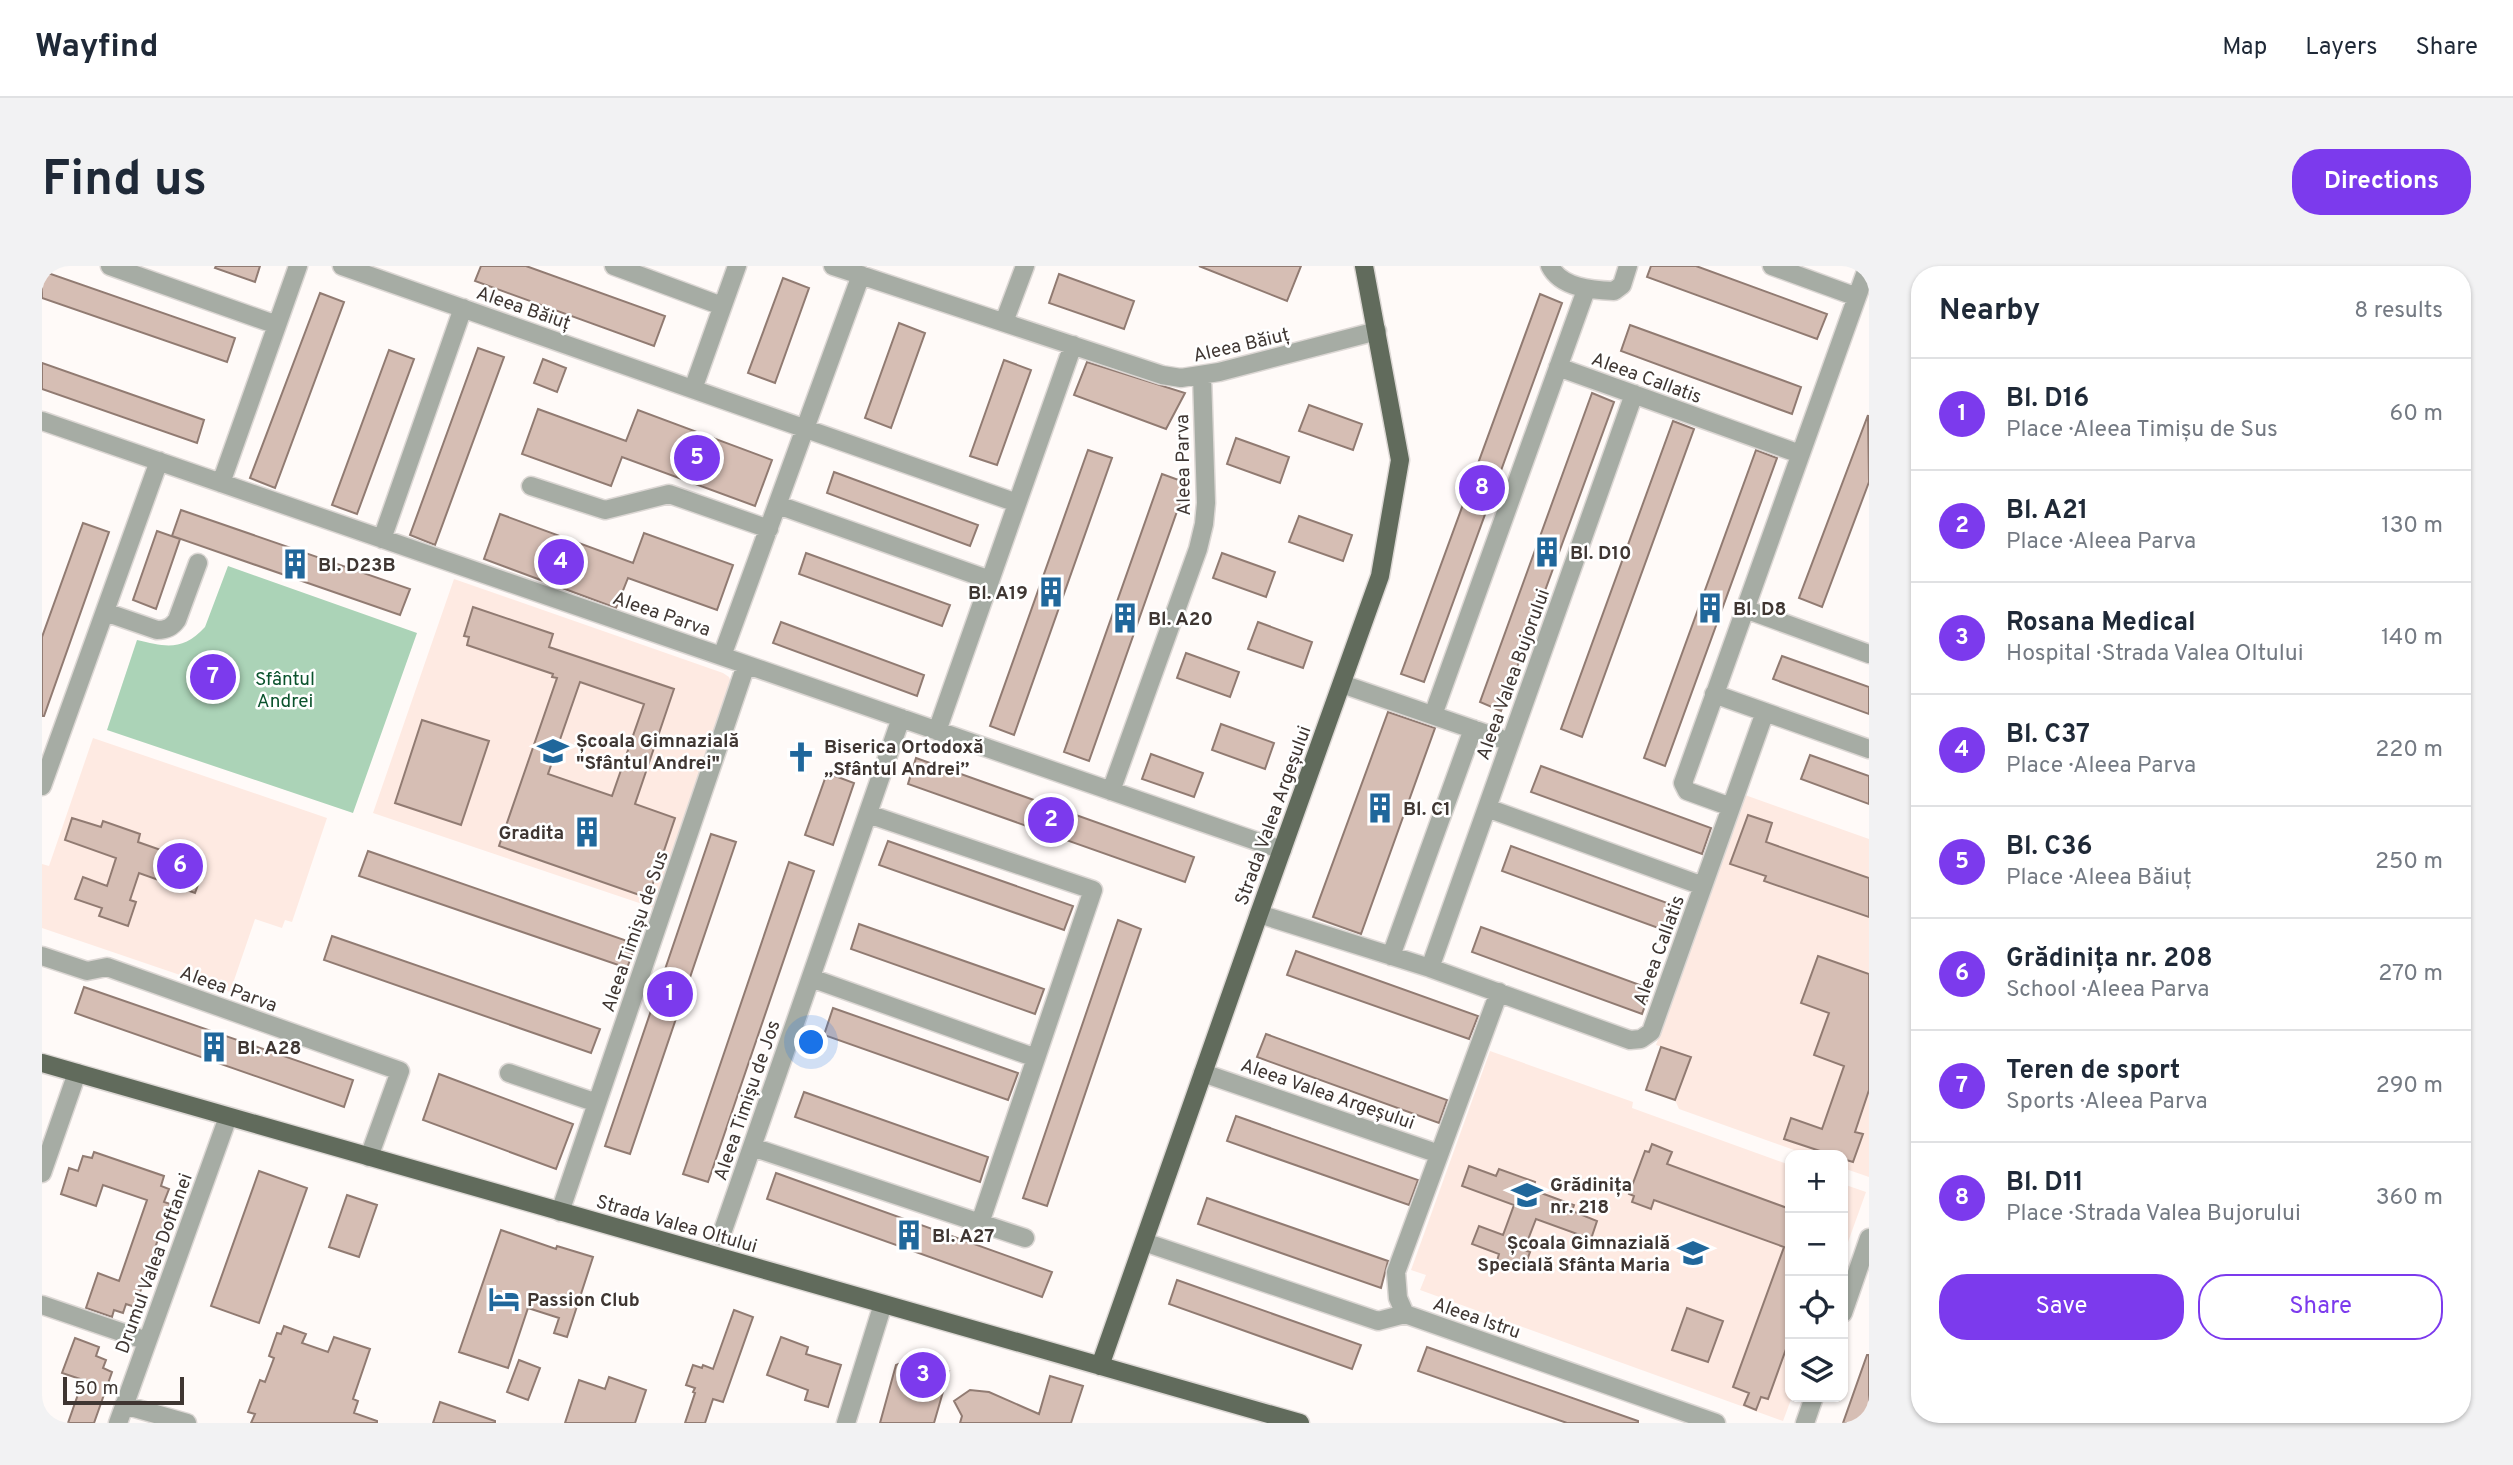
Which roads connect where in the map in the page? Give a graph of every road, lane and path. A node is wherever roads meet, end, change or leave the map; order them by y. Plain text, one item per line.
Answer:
1 (110, 266) edge
2 (298, 266) edge
3 (342, 266) edge
4 (614, 266) edge
5 (737, 266) edge
6 (833, 266) edge
7 (1026, 266) edge
8 (1364, 266) edge
9 (1550, 266) edge
10 (1629, 266) edge
11 (1772, 266) edge
12 (1868, 266) edge
13 (860, 275) junction
14 (1586, 289) junction
15 (1857, 297) junction
16 (722, 306) junction
17 (463, 308) junction
18 (1004, 322) junction
19 (276, 326) junction
20 (1377, 331) junction
21 (1073, 345) junction
22 (1559, 367) junction
23 (1202, 376) junction
24 (693, 388) junction
25 (1634, 394) junction
26 (42, 421) edge
27 (806, 428) junction
28 (1800, 454) junction
29 (159, 461) junction
30 (221, 483) junction
31 (531, 486) dead end
32 (1017, 503) junction
33 (778, 505) junction
34 (769, 529) junction
35 (382, 539) junction
36 (198, 562) dead end
37 (990, 580) junction
38 (1745, 609) junction
39 (105, 612) junction
40 (1869, 654) edge
41 (722, 656) junction
42 (746, 665) junction
43 (1342, 684) junction
44 (1714, 694) junction
45 (1765, 712) junction
46 (1433, 715) junction
47 (901, 718) junction
48 (1473, 729) junction
49 (937, 731) junction
50 (1510, 742) junction
51 (1869, 749) edge
52 (43, 783) edge
53 (1111, 791) junction
54 (1731, 807) junction
55 (1487, 808) junction
56 (868, 814) junction
57 (1282, 850) junction
58 (1703, 886) junction
59 (1259, 914) junction
60 (42, 956) edge
61 (1391, 956) junction
62 (1430, 968) junction
63 (811, 978) junction
64 (1499, 992) junction
65 (1036, 1058) junction
66 (42, 1063) edge
67 (77, 1073) junction
68 (509, 1073) dead end
69 (1203, 1073) junction
70 (597, 1103) junction
71 (228, 1117) junction
72 (752, 1147) junction
73 (1439, 1154) junction
74 (369, 1157) junction
75 (42, 1174) edge
76 (560, 1212) junction
77 (980, 1223) junction
78 (721, 1236) dead end
79 (1024, 1238) dead end
80 (1869, 1238) edge
81 (1144, 1242) junction
82 (1848, 1299) edge
83 (883, 1304) junction
84 (42, 1305) edge
85 (1405, 1314) junction
86 (148, 1340) junction
87 (1101, 1366) junction
88 (1812, 1402) edge
89 (124, 1405) junction
90 (118, 1423) edge
91 (187, 1423) edge
92 (846, 1423) edge
93 (1300, 1423) edge
94 (1716, 1423) edge
95 (1805, 1423) edge

1 - 19 street
2 - 19 street
3 - 17 street, Aleea Băiuț
4 - 16 street
5 - 16 street
6 - 13 street, Aleea Băiuț
7 - 18 street
8 - 20 main road, Strada Valea Argeșului
9 - 14 street
10 - 14 street
11 - 15 street
12 - 15 street
13 - 18 street, Aleea Băiuț
13 - 27 street
14 - 22 street
15 - 28 street
16 - 24 street
17 - 24 street, Aleea Băiuț
17 - 35 street
18 - 21 street, Aleea Băiuț
19 - 30 street
20 - 23 street, Aleea Băiuț
20 - 43 main road, Strada Valea Argeșului
21 - 23 street, Aleea Băiuț
21 - 32 street
22 - 25 street, Aleea Callatis
22 - 46 street
23 - 53 street, Aleea Parva
24 - 27 street, Aleea Băiuț
25 - 28 street, Aleea Callatis
25 - 50 street, Aleea Valea Bujorului
26 - 29 street, Aleea Parva
27 - 32 street, Aleea Băiuț
27 - 33 street
28 - 38 street
29 - 30 street, Aleea Parva
29 - 39 street
30 - 35 street, Aleea Parva
31 - 34 street
32 - 37 street
33 - 34 street
33 - 37 street
34 - 41 street
35 - 41 street, Aleea Parva
36 - 39 street
37 - 49 street
38 - 40 street
38 - 44 street
39 - 52 street
41 - 42 street, Aleea Parva
42 - 47 street, Aleea Parva
42 - 70 street, Aleea Timișu de Sus
43 - 46 street
43 - 57 main road, Strada Valea Argeșului
44 - 45 street
44 - 54 street
45 - 51 street
45 - 54 street, Aleea Callatis
46 - 48 street
47 - 49 street, Aleea Parva
47 - 56 street, Aleea Timișu de Jos
48 - 50 street
48 - 61 street, Aleea Valea Bujorului
49 - 53 street, Aleea Parva
50 - 55 street, Aleea Valea Bujorului
53 - 57 street, Aleea Parva
54 - 58 street, Aleea Callatis
55 - 58 street
55 - 62 street, Aleea Valea Bujorului
56 - 63 street, Aleea Timișu de Jos
56 - 65 street
57 - 59 main road, Strada Valea Argeșului
58 - 64 street, Aleea Callatis
59 - 61 street, Aleea Callatis
59 - 69 main road, Strada Valea Argeșului
60 - 74 street, Aleea Parva
61 - 62 street, Aleea Callatis
62 - 64 street, Aleea Callatis
63 - 65 street
63 - 72 street, Aleea Timișu de Jos
64 - 73 street
65 - 77 street
66 - 67 main road, Strada Valea Oltului
67 - 71 main road, Strada Valea Oltului
67 - 75 street
68 - 70 street
69 - 73 street, Aleea Valea Argeșului
69 - 81 main road, Strada Valea Argeșului
70 - 76 street, Aleea Timișu de Sus
71 - 74 main road, Strada Valea Oltului
71 - 86 street, Drumul Valea Doftanei
72 - 77 street
72 - 78 street, Aleea Timișu de Jos
73 - 85 street
74 - 76 main road, Strada Valea Oltului
76 - 83 main road, Strada Valea Oltului
77 - 79 street
80 - 82 street
81 - 85 street, Aleea Istru
81 - 87 main road, Strada Valea Argeșului
83 - 87 main road, Strada Valea Oltului
83 - 92 street
84 - 86 street
85 - 94 street, Aleea Istru
86 - 89 street, Drumul Valea Doftanei
87 - 93 main road, Strada Valea Oltului
88 - 95 street
89 - 90 street, Drumul Valea Doftanei
89 - 91 street

